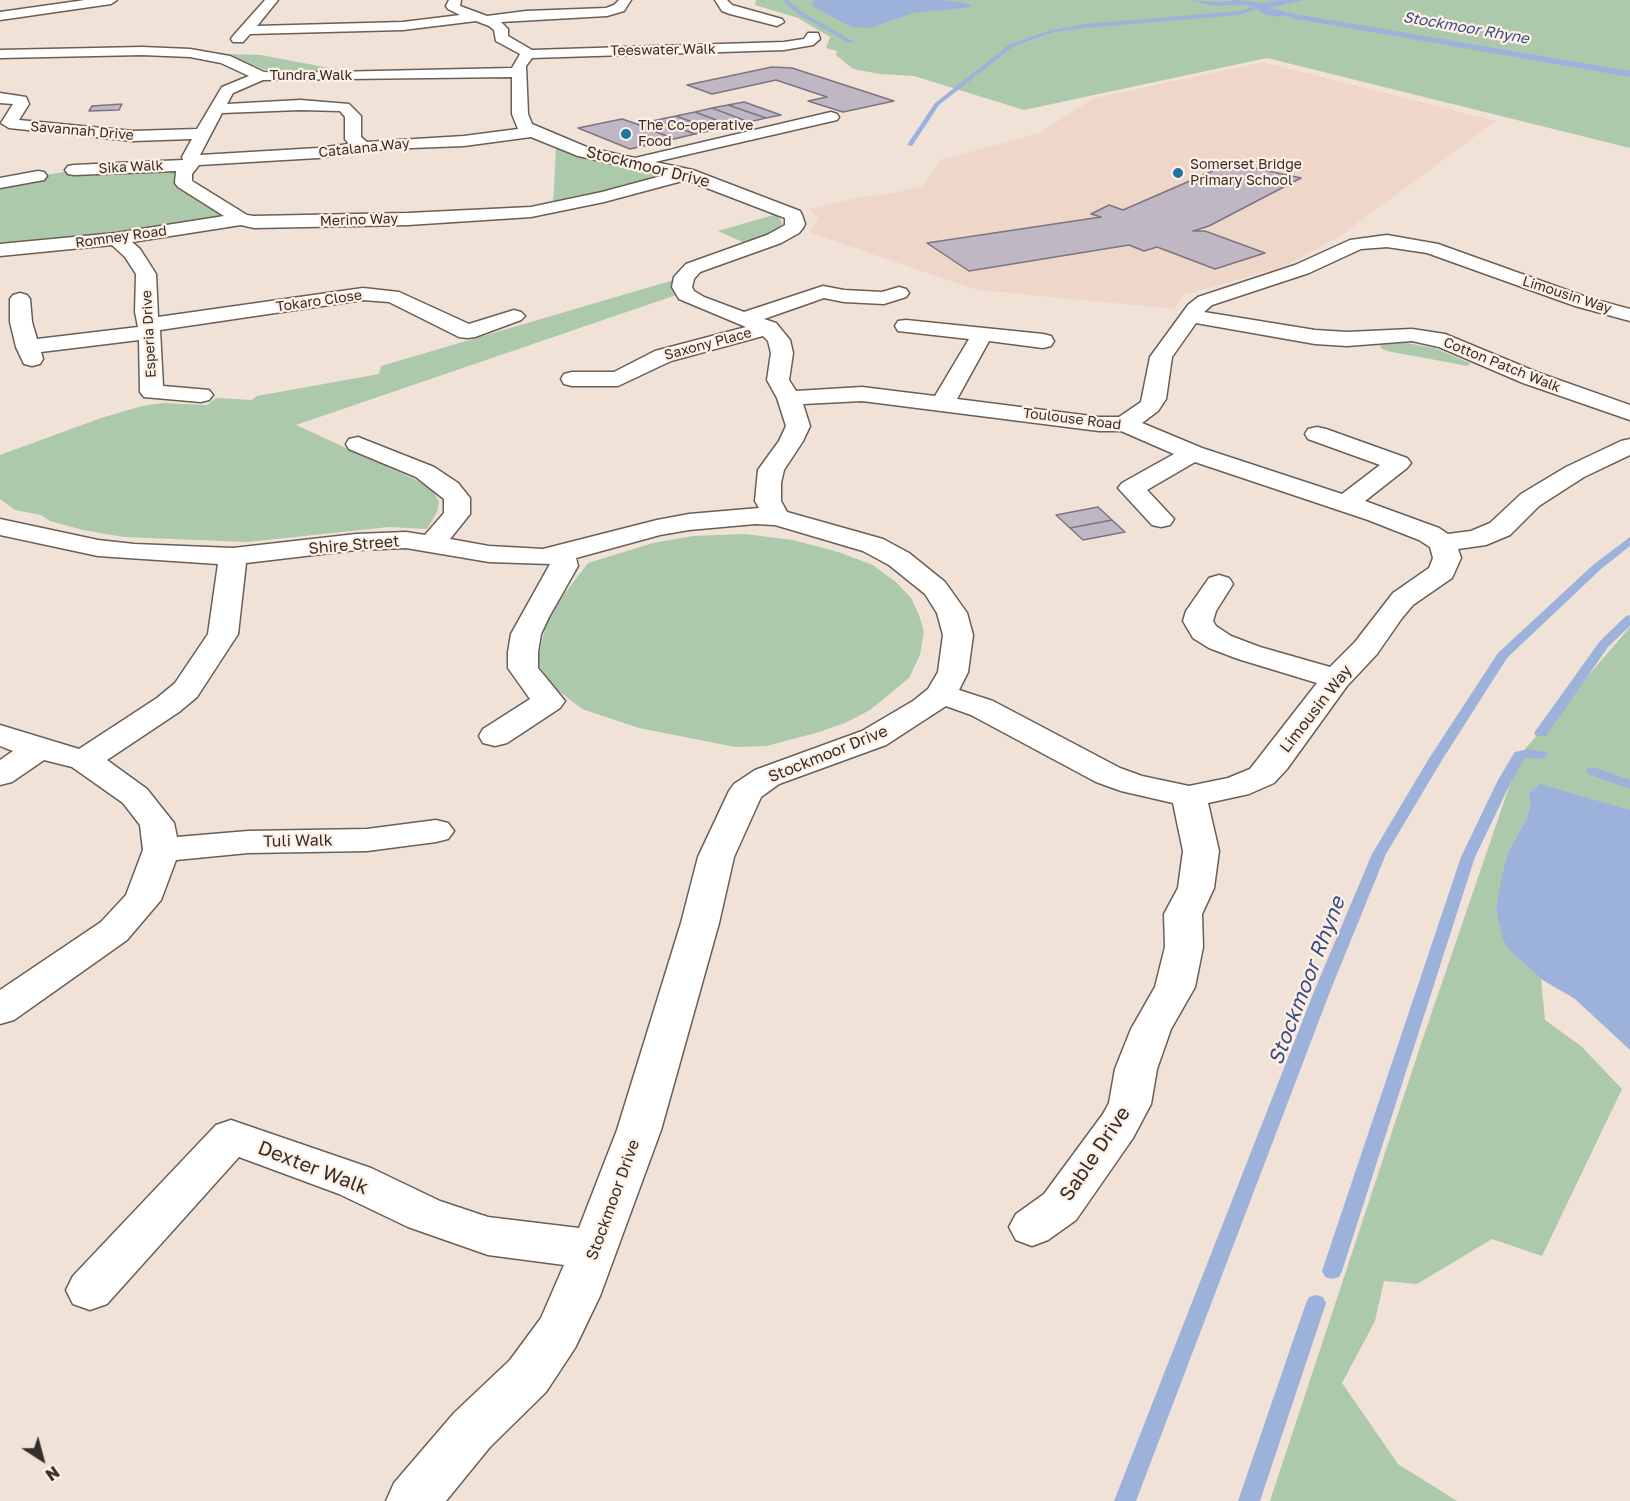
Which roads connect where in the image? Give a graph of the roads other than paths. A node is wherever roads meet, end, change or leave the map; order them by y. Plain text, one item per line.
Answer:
1 (111, 0) edge
2 (272, 0) edge
3 (455, 0) edge
4 (625, 0) edge
5 (721, 0) edge
6 (67, 7) junction
7 (0, 16) edge
8 (90, 16) dead end
9 (480, 18) junction
10 (777, 22) dead end
11 (249, 30) junction
12 (813, 36) dead end
13 (0, 54) edge
14 (207, 55) junction
15 (523, 63) junction
16 (261, 76) junction
17 (0, 98) edge
18 (217, 110) junction
19 (831, 117) dead end
20 (4, 124) edge
21 (533, 132) junction
22 (204, 134) junction
23 (362, 146) junction
24 (191, 162) junction
25 (631, 162) junction
26 (74, 170) dead end
27 (687, 174) junction
28 (38, 176) dead end
29 (0, 183) edge
30 (241, 219) junction
31 (116, 239) junction
32 (0, 250) edge
33 (899, 293) dead end
34 (20, 299) dead end
35 (1192, 315) junction
36 (1630, 315) edge
37 (514, 316) dead end
38 (756, 323) junction
39 (906, 326) dead end
40 (149, 328) junction
41 (983, 334) junction
42 (1043, 342) dead end
43 (572, 379) dead end
44 (618, 379) junction
45 (201, 395) dead end
46 (789, 398) junction
47 (632, 401) dead end
48 (944, 404) junction
49 (1630, 413) edge
50 (1125, 424) junction
51 (1317, 434) dead end
52 (358, 444) dead end
53 (1630, 446) edge
54 (1193, 453) junction
55 (1345, 504) junction
56 (777, 518) junction
57 (1161, 519) dead end
58 (1, 529) edge
59 (1443, 543) junction
60 (432, 544) junction
61 (561, 554) junction
62 (233, 556) junction
63 (1219, 584) dead end
64 (1336, 679) junction
65 (941, 694) junction
66 (0, 735) edge
67 (495, 736) dead end
68 (38, 749) junction
69 (84, 760) junction
70 (0, 775) edge
71 (1189, 796) junction
72 (436, 831) dead end
73 (160, 850) junction
74 (0, 1010) edge
75 (1032, 1227) dead end
76 (595, 1249) junction
77 (90, 1290) dead end
78 (413, 1501) edge

1 - 6 street
2 - 11 street
3 - 9 street
4 - 9 street
5 - 10 street
6 - 7 street
6 - 8 street
9 - 11 street
9 - 15 street
11 - 14 street
12 - 15 street, Teeswater Walk
13 - 14 street, Tundra Walk
14 - 16 street, Tundra Walk
15 - 16 street, Tundra Walk
15 - 21 street
16 - 18 street
17 - 20 street, Savannah Drive
18 - 22 street
18 - 23 street
19 - 25 street
20 - 22 street, Savannah Drive
21 - 23 street, Catalana Way
21 - 25 street, Stockmoor Drive
22 - 24 street
23 - 24 street, Catalana Way
24 - 26 street, Sika Walk
24 - 30 street, Merino Way
25 - 27 street, Stockmoor Drive
27 - 30 street, Merino Way
27 - 38 street, Stockmoor Drive
28 - 29 street
30 - 31 street, Romney Road
31 - 32 street, Romney Road
31 - 40 street, Esperia Drive
33 - 38 street, Saxony Place
34 - 40 street, Tokaro Close
35 - 36 street, Limousin Way
35 - 49 street, Cotton Patch Walk
35 - 50 street, Limousin Way
37 - 40 street, Tokaro Close
38 - 44 street, Saxony Place
38 - 46 street
39 - 41 street
40 - 45 street, Esperia Drive
41 - 42 street
41 - 48 street
43 - 44 street, Saxony Place
44 - 47 street
46 - 48 street, Toulouse Road
46 - 56 street
48 - 50 street, Toulouse Road
50 - 54 street, Toulouse Road
51 - 55 street
52 - 60 street
53 - 59 street
54 - 55 street, Toulouse Road
54 - 57 street
55 - 59 street, Toulouse Road
56 - 61 street, Shire Street
56 - 65 street, Stockmoor Drive
58 - 62 street, Shire Street
59 - 64 street, Limousin Way
60 - 61 street, Shire Street
60 - 62 street, Shire Street
61 - 67 street
62 - 69 street
63 - 64 street
64 - 71 street, Limousin Way
65 - 71 street, Limousin Way
65 - 76 street, Stockmoor Drive
66 - 68 street
68 - 69 street
68 - 70 street
69 - 73 street
71 - 75 street, Sable Drive
72 - 73 street, Tuli Walk
73 - 74 street
76 - 77 street, Dexter Walk
76 - 78 street, Stockmoor Drive

